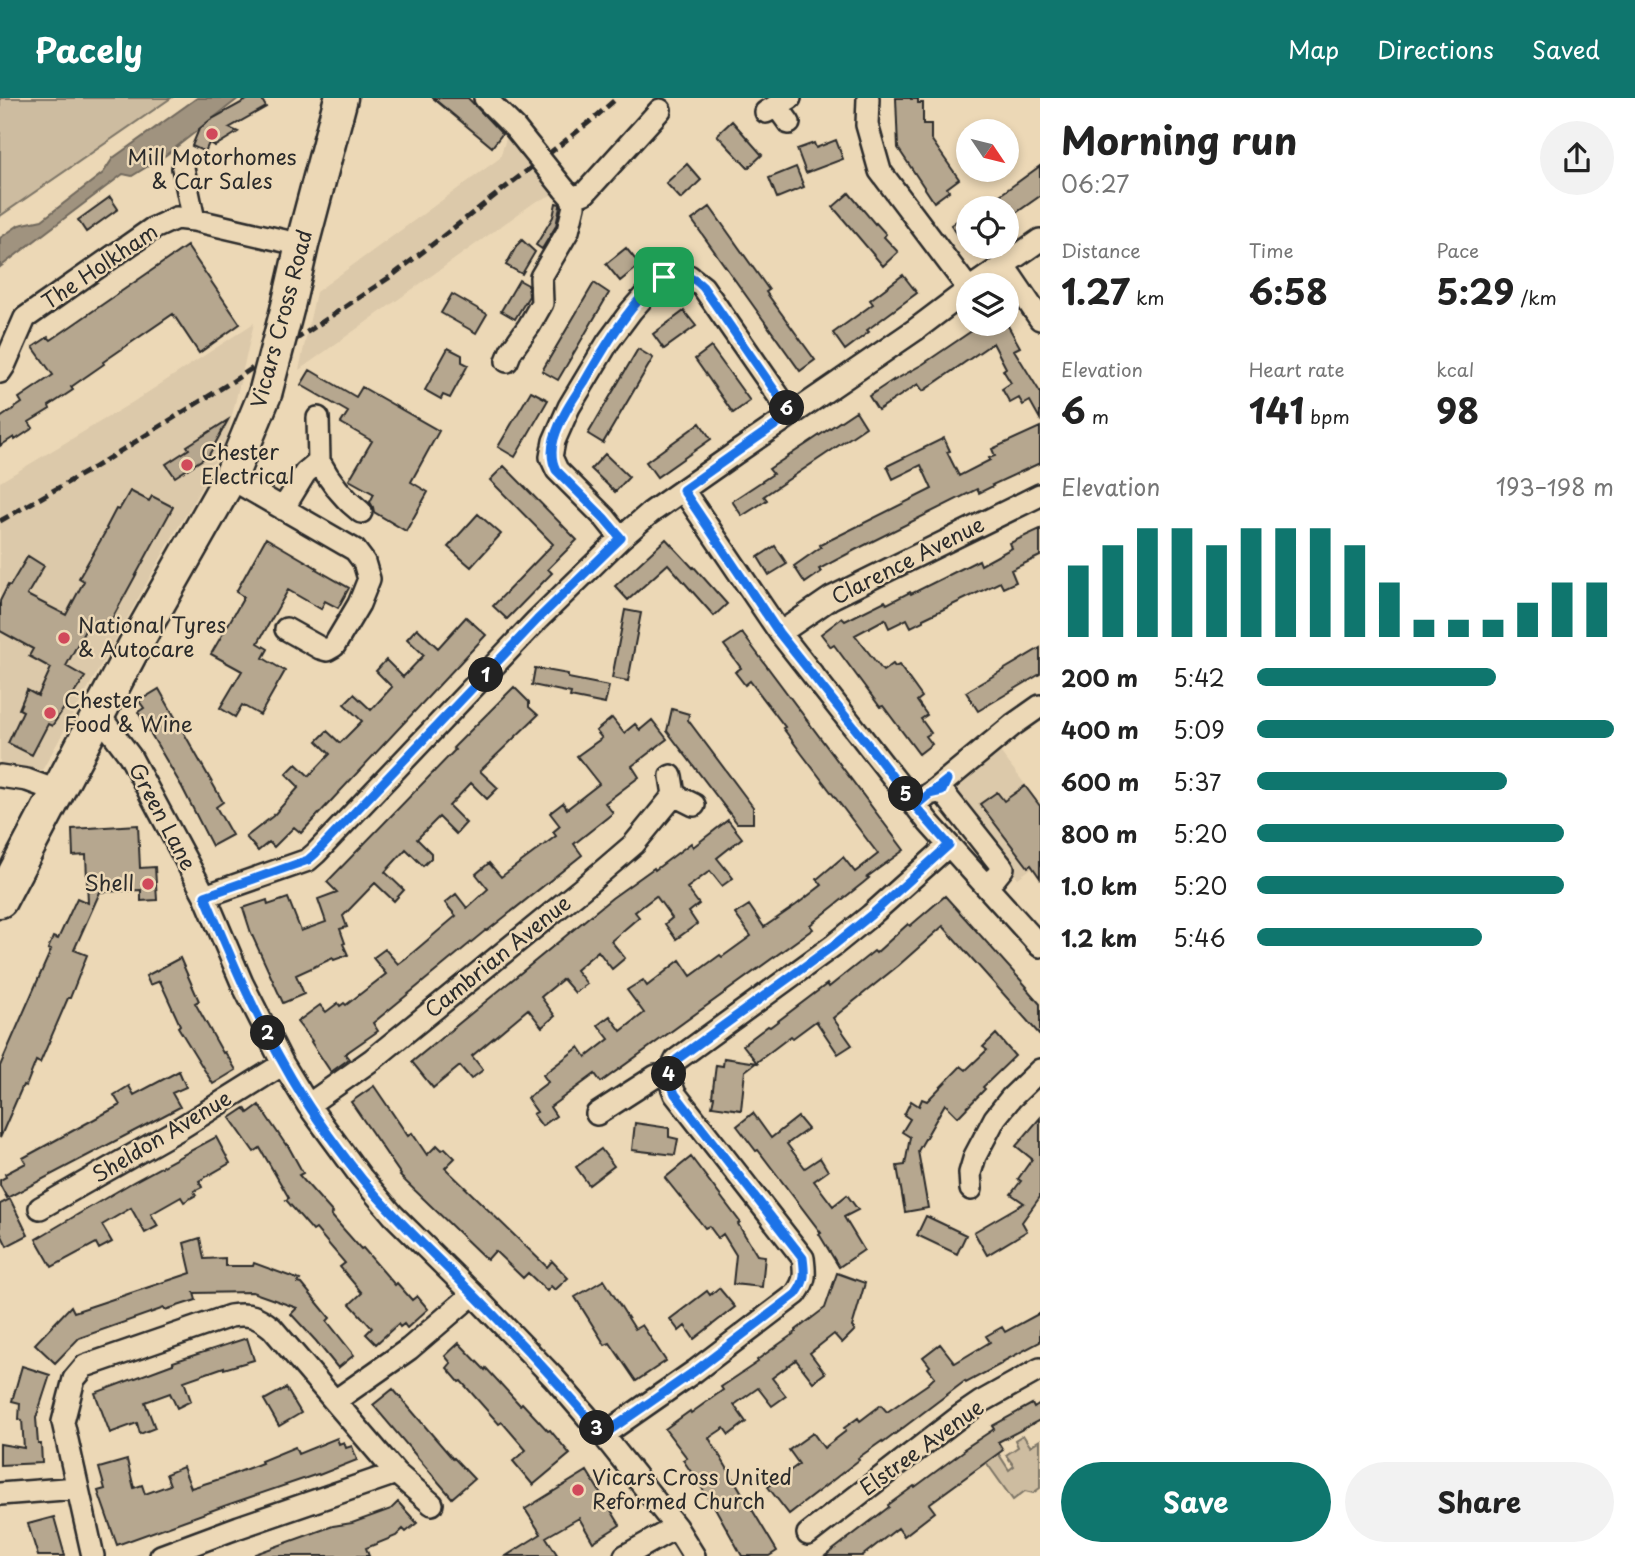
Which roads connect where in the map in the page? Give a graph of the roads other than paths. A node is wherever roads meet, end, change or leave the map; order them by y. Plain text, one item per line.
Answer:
1 (341, 98) edge
2 (485, 98) edge
3 (868, 98) edge
4 (778, 105) edge
5 (660, 110) dead end
6 (789, 123) dead end
7 (183, 169) dead end
8 (568, 194) junction
9 (194, 220) junction
10 (1040, 240) edge
11 (302, 246) junction
12 (1004, 266) junction
13 (956, 273) edge
14 (993, 273) edge
15 (956, 298) edge
16 (1040, 319) edge
17 (507, 361) dead end
18 (0, 372) edge
19 (791, 414) junction
20 (318, 418) dead end
21 (319, 461) junction
22 (230, 478) junction
23 (683, 490) junction
24 (1040, 495) edge
25 (284, 509) junction
26 (361, 512) dead end
27 (621, 538) junction
28 (286, 629) dead end
29 (779, 633) junction
30 (1040, 706) edge
31 (99, 715) junction
32 (0, 776) edge
33 (57, 791) junction
34 (933, 793) junction
35 (694, 805) dead end
36 (949, 845) junction
37 (985, 884) junction
38 (205, 896) junction
39 (0, 901) edge
40 (1040, 946) edge
41 (283, 1064) junction
42 (1040, 1070) edge
43 (668, 1076) junction
44 (308, 1105) junction
45 (597, 1114) dead end
46 (971, 1189) dead end
47 (40, 1208) dead end
48 (473, 1294) junction
49 (1040, 1369) edge
50 (335, 1401) junction
51 (603, 1435) junction
52 (396, 1473) junction
53 (77, 1488) junction
54 (0, 1494) edge
55 (432, 1504) dead end
56 (676, 1527) junction
57 (808, 1534) dead end
58 (93, 1556) edge
59 (161, 1556) edge
60 (625, 1556) edge
61 (694, 1556) edge

1 - 11 highway, Vicars Cross Road
2 - 8 street, bridge
3 - 13 street
4 - 6 street
5 - 8 street
7 - 9 street
8 - 17 street
9 - 11 street, The Holkham
9 - 18 street, The Holkham
10 - 12 street
11 - 22 highway, Vicars Cross Road, bridge
12 - 14 street
12 - 16 street
15 - 19 street
19 - 23 street
19 - 27 street
20 - 21 street
21 - 25 street
21 - 26 street
22 - 25 street
22 - 31 highway, Vicars Cross Road
23 - 27 street
23 - 29 street
24 - 29 street, Clarence Avenue
25 - 28 street
27 - 38 street
29 - 34 street
30 - 34 street
31 - 33 highway, Vicars Cross Road
31 - 38 street, Green Lane
32 - 33 street
33 - 39 highway, Vicars Cross Road
34 - 36 street
34 - 37 street
35 - 44 street, Cambrian Avenue
36 - 37 street
36 - 43 street
37 - 40 street
38 - 41 street, Green Lane
41 - 44 street, Green Lane
41 - 47 street, Sheldon Avenue
42 - 46 street
43 - 45 street
43 - 51 street
44 - 48 street, Green Lane
48 - 50 street
48 - 51 street, Green Lane
49 - 57 street, Elstree Avenue
50 - 52 street
50 - 53 street
51 - 56 street, Green Lane
52 - 55 street
52 - 59 street
53 - 54 street
53 - 58 street
56 - 60 street
56 - 61 street, Green Lane

